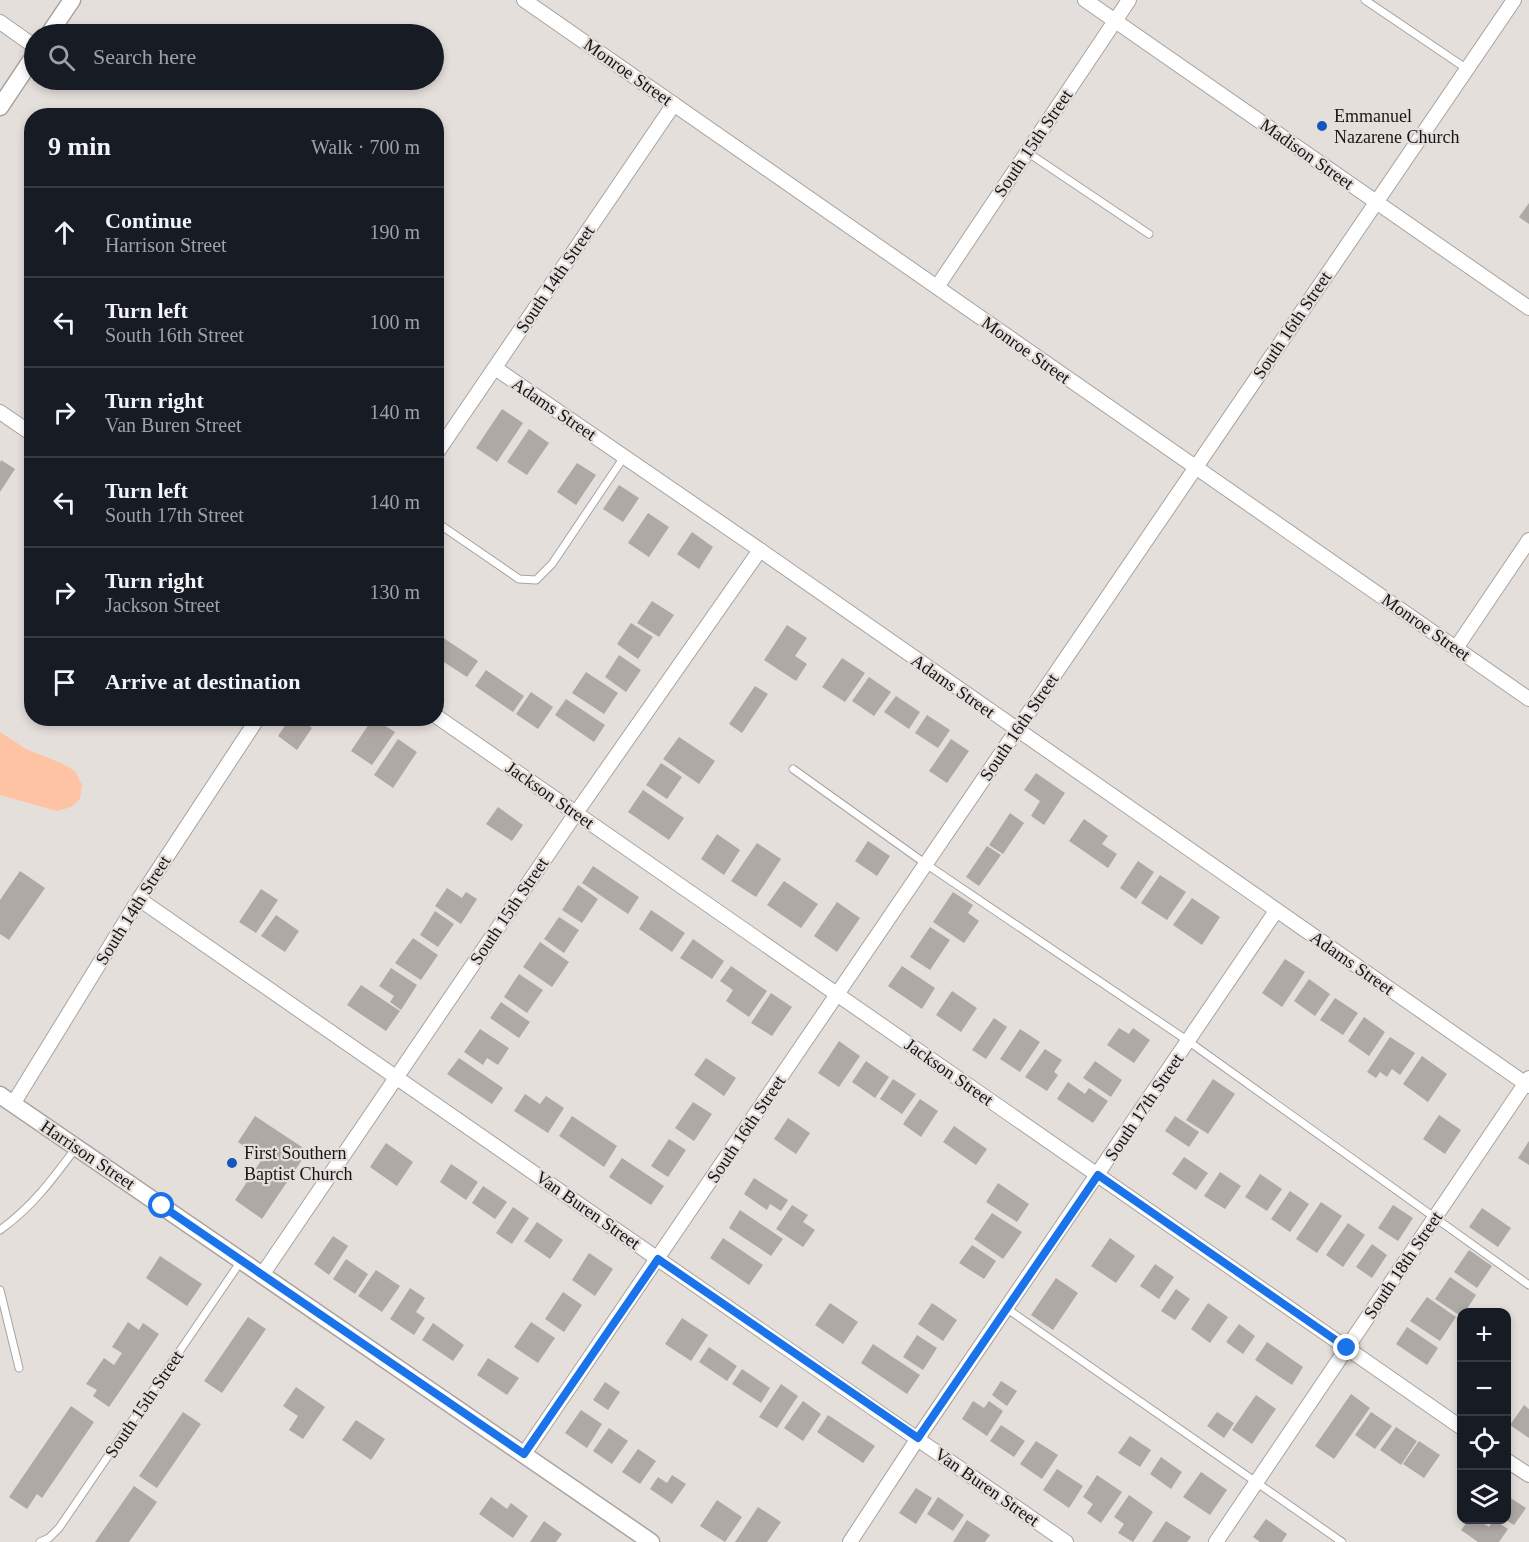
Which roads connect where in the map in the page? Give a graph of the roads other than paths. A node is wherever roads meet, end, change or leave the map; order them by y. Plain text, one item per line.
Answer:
1 (72, 0) edge
2 (524, 0) edge
3 (1085, 0) edge
4 (1129, 0) edge
5 (1365, 0) edge
6 (1514, 0) edge
7 (1115, 21) junction
8 (0, 22) edge
9 (56, 24) edge
10 (24, 39) edge
11 (1467, 69) junction
12 (24, 71) edge
13 (674, 104) junction
14 (0, 107) edge
15 (1027, 152) junction
16 (1376, 202) junction
17 (1149, 234) dead end
18 (936, 287) junction
19 (1529, 308) edge
20 (495, 368) junction
21 (0, 412) edge
22 (24, 428) edge
23 (444, 442) edge
24 (624, 457) junction
25 (1196, 468) junction
26 (444, 527) edge
27 (1529, 540) edge
28 (760, 550) junction
29 (1456, 648) junction
30 (1529, 699) edge
31 (444, 722) edge
32 (253, 726) edge
33 (1016, 730) junction
34 (793, 769) dead end
35 (576, 813) junction
36 (926, 864) junction
37 (139, 898) junction
38 (1276, 911) junction
39 (837, 995) junction
40 (1188, 1041) junction
41 (397, 1077) junction
42 (1528, 1083) edge
43 (7, 1099) edge
44 (76, 1146) junction
45 (1098, 1175) junction
46 (1435, 1218) junction
47 (0, 1230) edge
48 (658, 1259) junction
49 (241, 1261) junction
50 (262, 1275) junction
51 (1529, 1285) edge
52 (0, 1290) edge
53 (1006, 1308) junction
54 (1347, 1348) junction
55 (19, 1368) dead end
56 (1457, 1425) edge
57 (918, 1438) junction
58 (524, 1454) junction
59 (1511, 1463) edge
60 (1529, 1475) edge
61 (1257, 1482) junction
62 (40, 1542) edge
63 (651, 1542) edge
64 (850, 1542) edge
65 (1066, 1542) edge
66 (1216, 1542) edge
67 (1342, 1542) edge

1 - 9 street
2 - 13 street, Monroe Street
3 - 7 street, Madison Street
4 - 7 street, South 15th Street
5 - 11 lane
6 - 11 street, South 16th Street
7 - 15 street, South 15th Street
7 - 16 street, Madison Street
8 - 10 street
11 - 16 street, South 16th Street
12 - 14 street
13 - 18 street, Monroe Street
13 - 20 street, South 14th Street
15 - 17 lane
15 - 18 street, South 15th Street
16 - 19 street, Madison Street
16 - 25 street, South 16th Street
18 - 25 street, Monroe Street
20 - 23 street, South 14th Street
20 - 24 street, Adams Street
21 - 22 street
24 - 26 lane
24 - 28 street, Adams Street
25 - 29 street, Monroe Street
25 - 33 street, South 16th Street
27 - 29 street
28 - 33 street, Adams Street
28 - 35 street, South 15th Street
29 - 30 street, Monroe Street
31 - 35 street, Jackson Street
32 - 37 street, South 14th Street
33 - 36 street, South 16th Street
33 - 38 street, Adams Street
34 - 36 lane
35 - 39 street, Jackson Street
35 - 41 street, South 15th Street
36 - 39 street, South 16th Street
36 - 40 lane
37 - 41 street, Van Buren Street
37 - 43 street, South 14th Street
38 - 40 street, South 17th Street
38 - 42 street, Adams Street
39 - 45 street, Jackson Street
39 - 48 street, South 16th Street
40 - 45 street, South 17th Street
40 - 46 lane
41 - 48 street, Van Buren Street
41 - 50 street, South 15th Street
42 - 46 street, South 18th Street
43 - 44 street, Harrison Street
44 - 47 lane
44 - 49 street, Harrison Street
45 - 53 street, South 17th Street
45 - 54 street, Jackson Street
46 - 51 lane
46 - 54 street, South 18th Street
48 - 57 street, Van Buren Street
48 - 58 street, South 16th Street
49 - 50 street, Harrison Street
49 - 62 lane, South 15th Street
50 - 58 street, Harrison Street
52 - 55 lane
53 - 57 street, South 17th Street
53 - 61 lane
54 - 56 street, Jackson Street
54 - 61 street, South 18th Street
57 - 64 street, South 17th Street
57 - 65 street, Van Buren Street
58 - 63 street, Harrison Street
59 - 60 street
61 - 66 street, South 18th Street
61 - 67 lane

